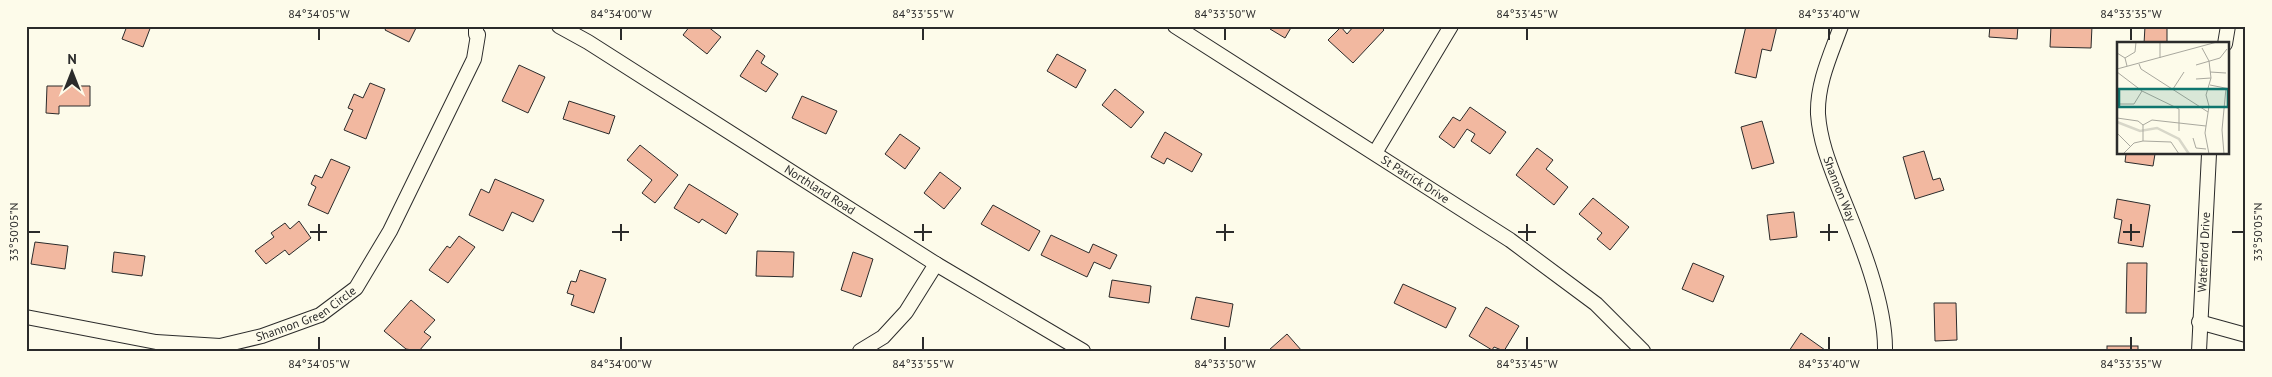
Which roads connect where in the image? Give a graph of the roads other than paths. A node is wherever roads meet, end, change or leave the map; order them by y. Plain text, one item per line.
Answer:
1 (559, 26) edge
2 (1175, 26) edge
3 (1451, 26) edge
4 (1841, 26) edge
5 (2228, 26) edge
6 (480, 29) edge
7 (2225, 42) edge
8 (1374, 153) junction
9 (2209, 155) edge
10 (936, 264) junction
11 (26, 317) edge
12 (2199, 322) junction
13 (2246, 335) edge
14 (860, 351) edge
15 (1083, 351) edge
16 (1643, 351) edge
17 (1886, 351) edge
18 (2199, 351) edge

1 - 10 street, Northland Road
2 - 8 street, St Patrick Drive
3 - 8 street
4 - 17 street, Shannon Way
5 - 7 street
6 - 11 street, Shannon Green Circle
8 - 16 street, St Patrick Drive
9 - 12 street, Waterford Drive
10 - 14 street
10 - 15 street, Northland Road
12 - 13 street
12 - 18 street, Waterford Drive

